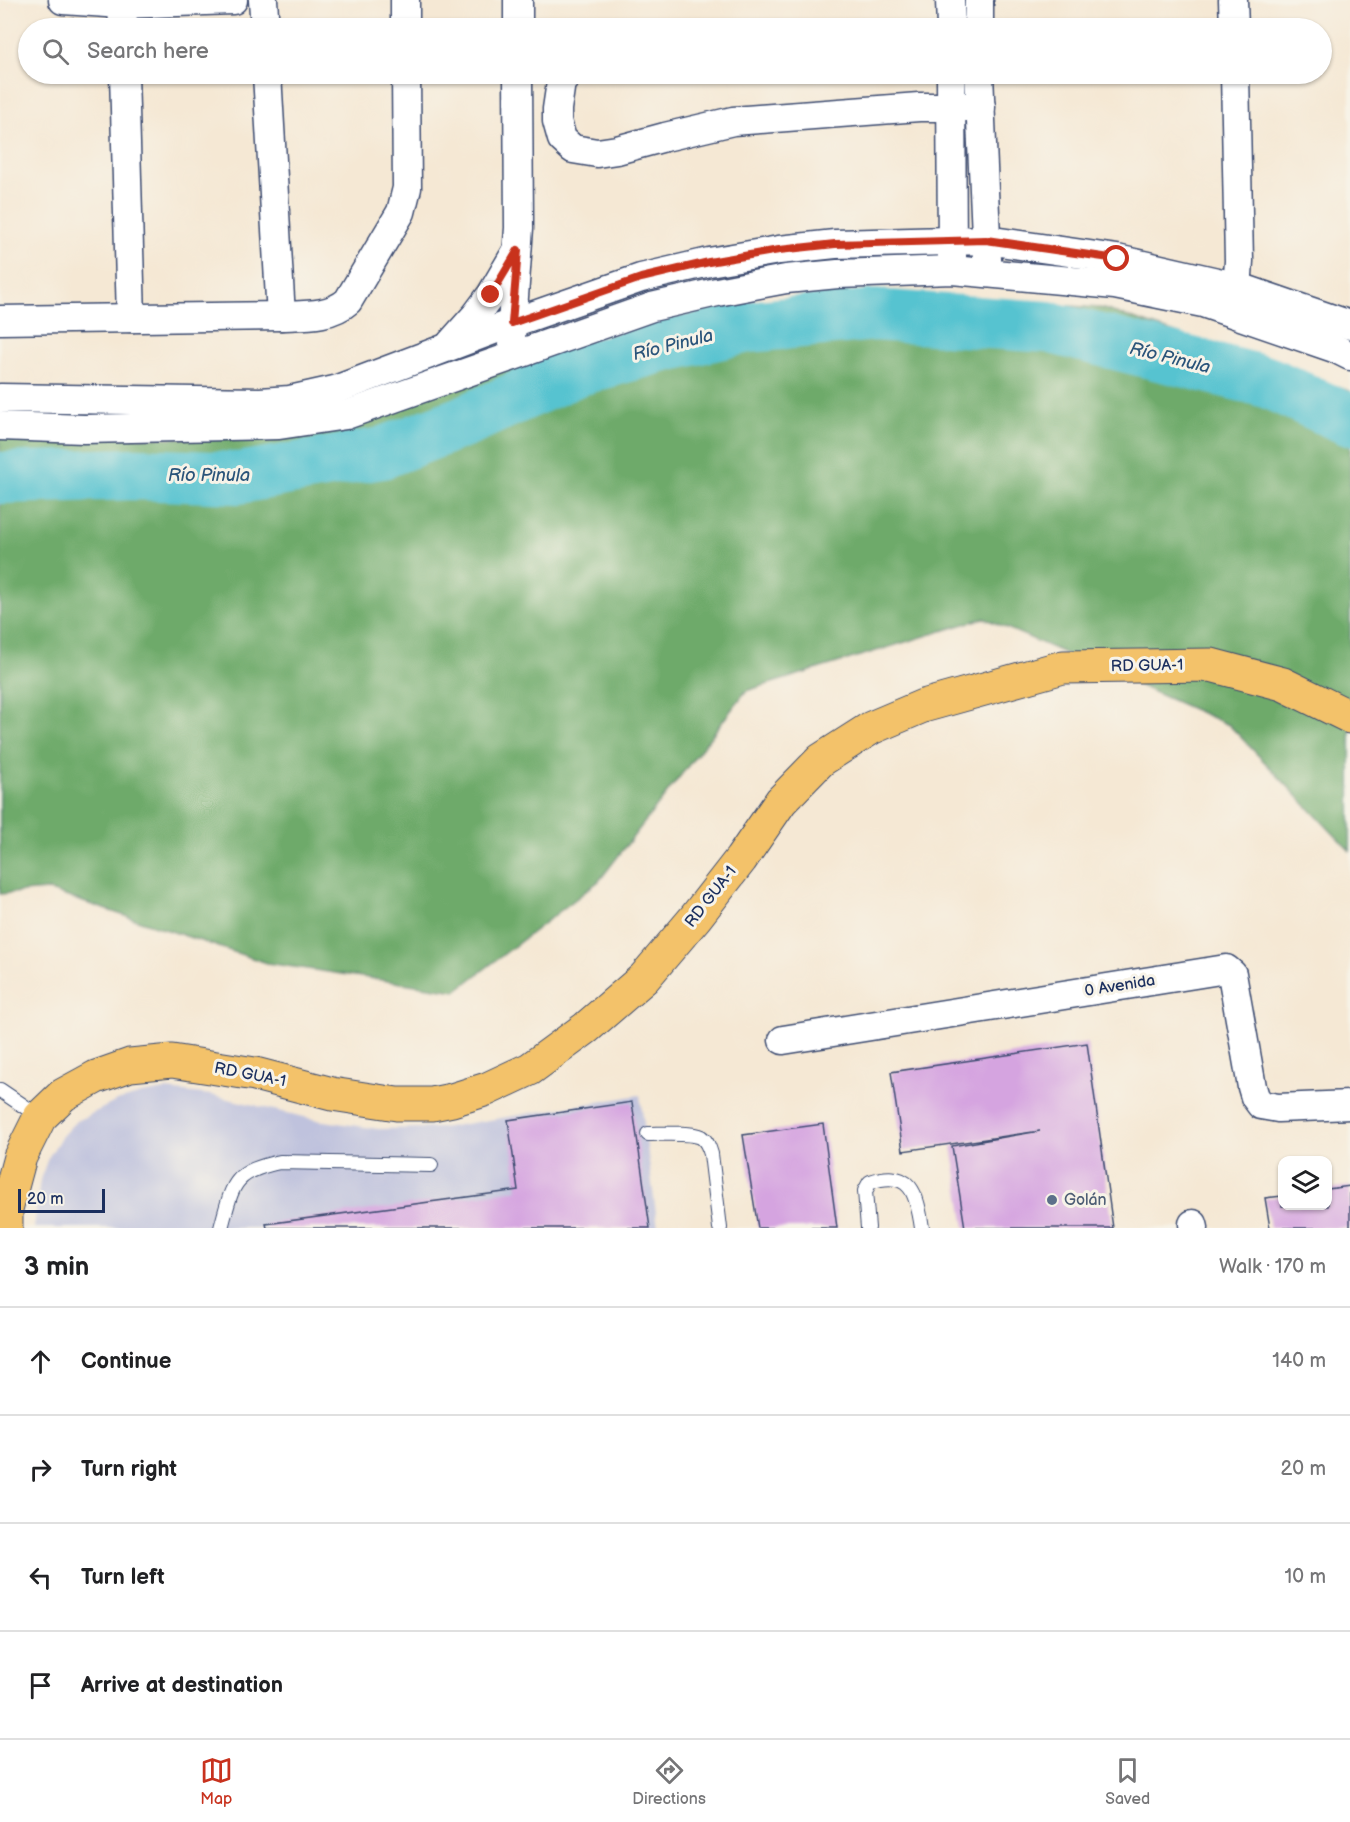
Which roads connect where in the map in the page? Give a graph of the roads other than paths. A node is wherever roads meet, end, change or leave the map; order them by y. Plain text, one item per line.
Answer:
1 (63, 0) edge
2 (233, 0) edge
3 (263, 0) edge
4 (405, 0) edge
5 (518, 0) edge
6 (950, 0) edge
7 (979, 0) edge
8 (1233, 0) edge
9 (123, 16) edge
10 (264, 18) edge
11 (405, 18) edge
12 (518, 18) edge
13 (951, 18) edge
14 (979, 18) edge
15 (1234, 18) edge
16 (124, 84) edge
17 (268, 84) edge
18 (406, 84) edge
19 (518, 84) edge
20 (561, 84) edge
21 (951, 84) edge
22 (980, 84) edge
23 (1235, 84) edge
24 (950, 107) junction
25 (981, 107) junction
26 (986, 240) junction
27 (951, 241) junction
28 (518, 250) junction
29 (952, 270) junction
30 (988, 273) junction
31 (1237, 300) junction
32 (281, 316) junction
33 (131, 318) junction
34 (0, 320) edge
35 (512, 323) junction
36 (1350, 325) edge
37 (448, 347) junction
38 (509, 356) junction
39 (1350, 356) edge
40 (0, 398) edge
41 (0, 426) edge
42 (1350, 717) edge
43 (783, 1040) dead end
44 (0, 1090) edge
45 (1350, 1105) edge
46 (40, 1117) junction
47 (648, 1134) dead end
48 (431, 1165) dead end
49 (4, 1215) edge
50 (221, 1228) edge
51 (720, 1228) edge
52 (868, 1228) edge
53 (922, 1228) edge

1 - 9 street
2 - 9 street
3 - 10 street
4 - 11 street
5 - 12 street
6 - 13 street
7 - 14 street
8 - 15 street
16 - 33 street
17 - 32 street
18 - 32 street
19 - 28 street
20 - 24 street
21 - 24 street
22 - 25 street
23 - 31 street
24 - 25 street
24 - 27 street
25 - 26 street
26 - 27 street
26 - 30 street
26 - 31 street
27 - 29 street
27 - 35 street
28 - 35 street
28 - 37 street
29 - 30 street
29 - 38 street
30 - 31 street
31 - 36 street
31 - 39 street
32 - 33 street
33 - 34 street
35 - 37 street
35 - 38 street
37 - 40 street
38 - 41 street
42 - 46 main road, RD GUA-1
43 - 45 street, 0 Avenida
44 - 46 lane
46 - 49 main road, RD GUA-1
47 - 51 lane
48 - 50 lane
52 - 53 lane

